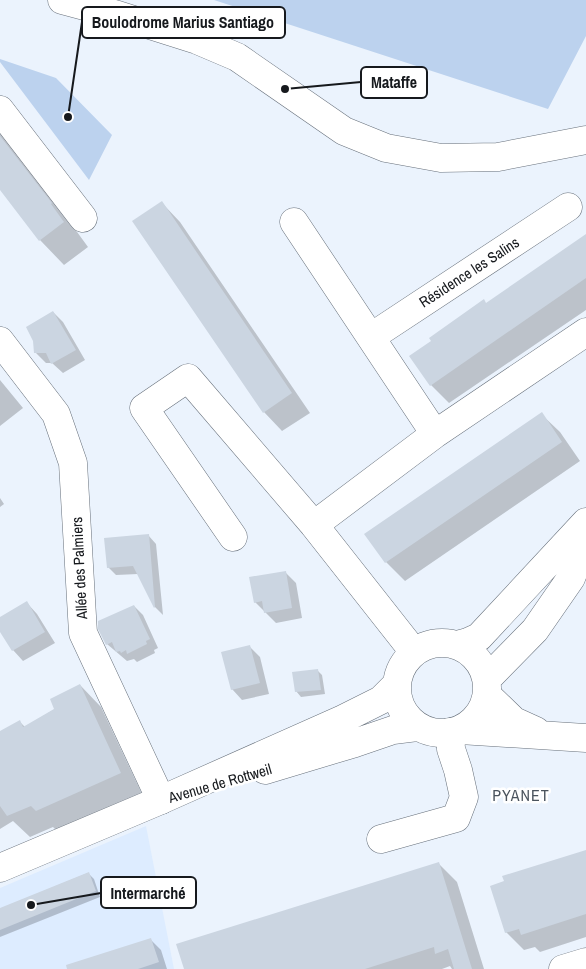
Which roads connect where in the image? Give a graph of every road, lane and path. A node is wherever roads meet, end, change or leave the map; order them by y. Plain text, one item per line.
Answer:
1 (62, 0) edge
2 (0, 110) edge
3 (586, 140) edge
4 (568, 207) dead end
5 (82, 218) dead end
6 (294, 222) dead end
7 (586, 332) edge
8 (371, 337) junction
9 (0, 341) edge
10 (435, 434) junction
11 (586, 522) edge
12 (314, 525) junction
13 (233, 537) dead end
14 (586, 540) edge
15 (457, 645) junction
16 (414, 652) junction
17 (396, 685) junction
18 (487, 687) junction
19 (417, 727) junction
20 (455, 731) junction
21 (552, 736) junction
22 (586, 738) edge
23 (161, 800) junction
24 (381, 839) dead end
25 (0, 868) edge
26 (586, 962) edge
27 (563, 969) edge

1 - 3 street
2 - 5 street
4 - 8 street, Résidence les Salins
6 - 8 street
7 - 10 street
8 - 10 street
9 - 23 street, Allée des Palmiers
10 - 12 street
11 - 15 street
12 - 13 street
12 - 16 street
14 - 18 street
15 - 16 street
15 - 18 street
16 - 17 street
17 - 19 street
17 - 23 street, Avenue de Rottweil
18 - 20 street
18 - 21 street
19 - 20 street
19 - 23 street, Avenue de Rottweil
20 - 21 street
20 - 24 street
21 - 22 street
23 - 25 street
26 - 27 street

